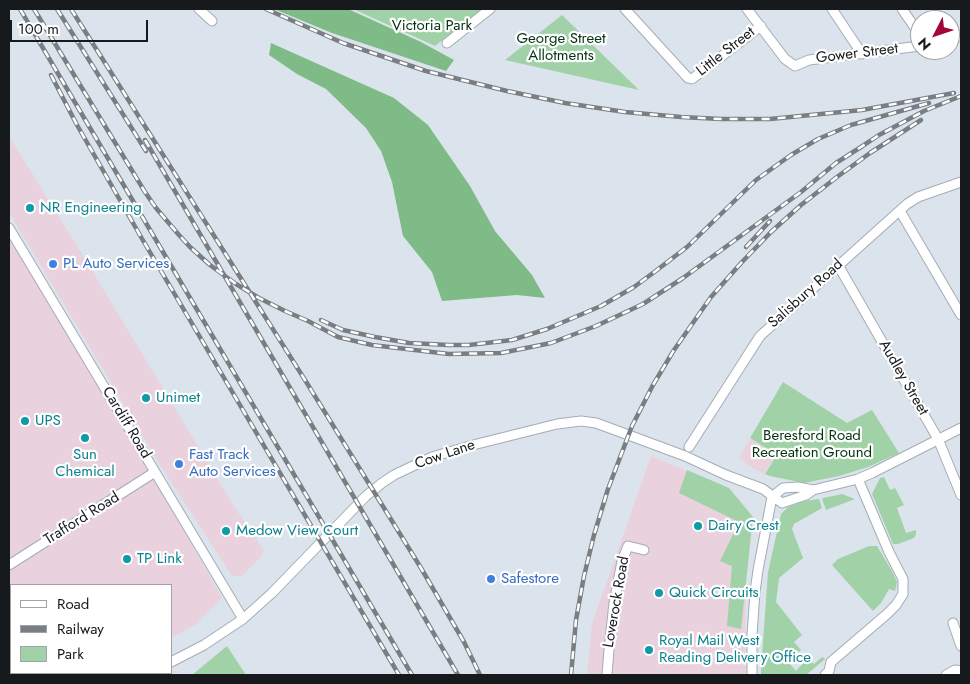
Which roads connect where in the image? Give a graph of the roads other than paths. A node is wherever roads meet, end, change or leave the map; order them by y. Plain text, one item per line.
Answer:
1 (199, 9) edge
2 (490, 9) edge
3 (625, 9) edge
4 (747, 9) edge
5 (832, 9) edge
6 (902, 9) edge
7 (212, 21) dead end
8 (910, 21) edge
9 (761, 26) junction
10 (448, 43) dead end
11 (910, 47) edge
12 (862, 54) junction
13 (961, 182) edge
14 (900, 211) junction
15 (9, 228) edge
16 (838, 265) junction
17 (961, 315) edge
18 (961, 428) edge
19 (938, 439) junction
20 (689, 447) dead end
21 (156, 472) junction
22 (858, 479) junction
23 (813, 490) junction
24 (961, 495) edge
25 (772, 497) junction
26 (644, 550) dead end
27 (9, 565) edge
28 (243, 618) junction
29 (953, 623) dead end
30 (961, 646) edge
31 (172, 661) edge
32 (961, 671) edge
33 (607, 675) edge
34 (752, 675) edge
35 (825, 675) edge
36 (946, 675) edge

1 - 7 street
2 - 10 street
3 - 9 street, Little Street
4 - 9 street
5 - 12 street
6 - 8 street
9 - 12 street, Gower Street
11 - 12 street, Gower Street
13 - 14 street, Salisbury Road
14 - 16 street, Salisbury Road
14 - 17 street
15 - 21 street, Cardiff Road
16 - 19 street, Audley Street
16 - 20 street, Salisbury Road
18 - 19 street
19 - 22 street
19 - 24 street, Audley Street
21 - 27 street, Trafford Road
21 - 28 street, Cardiff Road
22 - 23 street
22 - 35 street
23 - 25 street
23 - 25 street
25 - 28 street, Cow Lane
25 - 34 street
26 - 33 street, Loverock Road
28 - 31 street, Cow Lane
29 - 30 street
32 - 36 street

